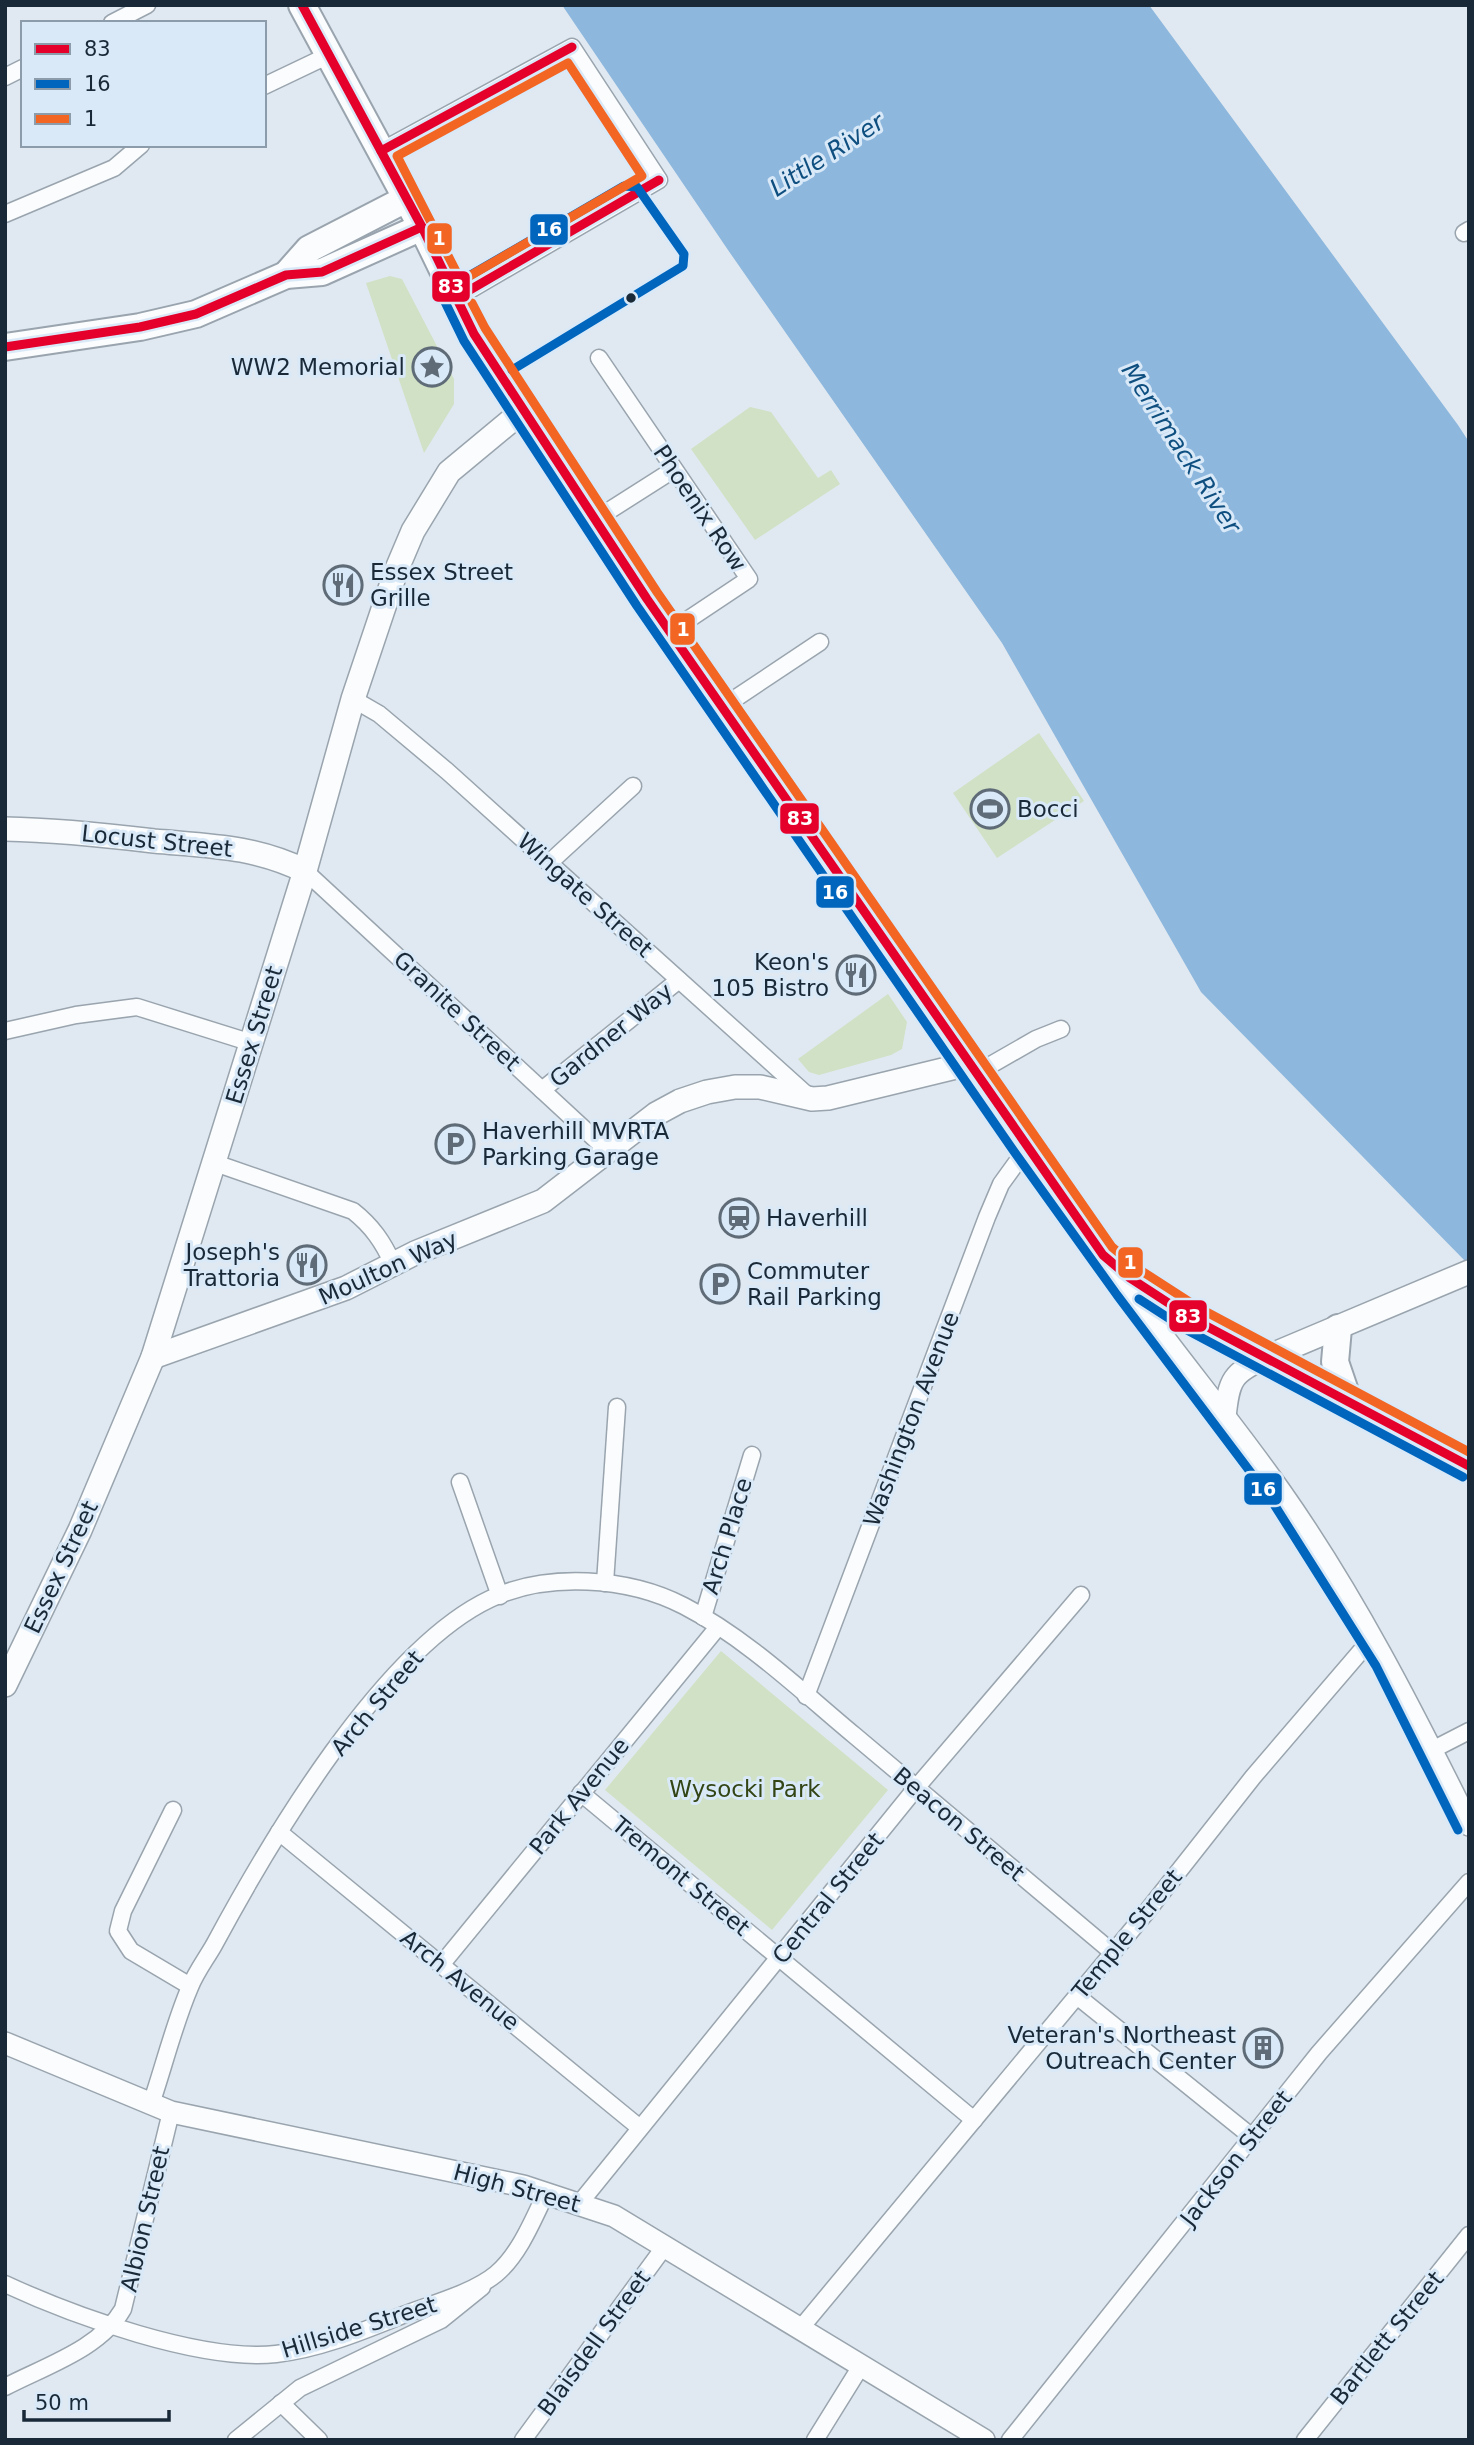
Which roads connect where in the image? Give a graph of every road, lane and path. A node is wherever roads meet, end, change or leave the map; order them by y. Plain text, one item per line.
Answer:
1 (147, 5) edge
2 (302, 5) edge
3 (116, 21) edge
4 (329, 55) junction
5 (21, 69) edge
6 (5, 77) edge
7 (266, 85) edge
8 (139, 147) edge
9 (381, 151) junction
10 (406, 198) junction
11 (5, 214) edge
12 (422, 227) junction
13 (286, 275) junction
14 (456, 298) junction
15 (5, 347) edge
16 (599, 358) dead end
17 (525, 409) junction
18 (673, 470) junction
19 (597, 519) junction
20 (671, 631) junction
21 (820, 642) dead end
22 (353, 699) junction
23 (724, 706) junction
24 (633, 786) dead end
25 (5, 829) edge
26 (549, 863) junction
27 (304, 871) junction
28 (679, 980) junction
29 (1061, 1028) dead end
30 (5, 1031) edge
31 (252, 1043) junction
32 (972, 1069) junction
33 (542, 1090) junction
34 (811, 1100) junction
35 (1027, 1148) junction
36 (609, 1152) junction
37 (215, 1163) junction
38 (1103, 1255) junction
39 (393, 1264) junction
40 (1469, 1272) edge
41 (1339, 1328) junction
42 (152, 1357) junction
43 (1267, 1357) junction
44 (1349, 1403) junction
45 (618, 1407) dead end
46 (1225, 1417) junction
47 (752, 1455) dead end
48 (1469, 1466) edge
49 (460, 1482) dead end
50 (606, 1583) junction
51 (1081, 1595) dead end
52 (500, 1596) junction
53 (702, 1617) junction
54 (718, 1627) junction
55 (1373, 1637) junction
56 (5, 1685) edge
57 (806, 1696) junction
58 (1469, 1731) edge
59 (1432, 1750) junction
60 (916, 1788) junction
61 (581, 1793) junction
62 (173, 1810) dead end
63 (1469, 1825) edge
64 (279, 1832) junction
65 (1469, 1882) edge
66 (1112, 1952) junction
67 (779, 1958) junction
68 (441, 1965) junction
69 (190, 1986) junction
70 (1077, 1996) junction
71 (5, 2043) edge
72 (151, 2104) junction
73 (171, 2112) junction
74 (974, 2120) junction
75 (640, 2129) junction
76 (1252, 2137) junction
77 (546, 2193) junction
78 (579, 2204) junction
79 (1469, 2235) edge
80 (665, 2246) junction
81 (495, 2275) junction
82 (5, 2284) edge
83 (114, 2325) junction
84 (800, 2329) junction
85 (861, 2366) junction
86 (5, 2388) edge
87 (281, 2403) junction
88 (236, 2440) edge
89 (318, 2440) edge
90 (523, 2440) edge
91 (815, 2440) edge
92 (984, 2440) edge
93 (1010, 2440) edge
94 (1305, 2440) edge

1 - 3 street
2 - 4 main road
4 - 7 street
4 - 9 main road
5 - 6 street
8 - 11 street
9 - 10 main road
9 - 14 street
10 - 12 main road
10 - 13 main road
12 - 13 main road
12 - 14 main road
13 - 15 main road
14 - 17 main road
16 - 18 street, Phoenix Row
17 - 19 main road
17 - 22 main road, Essex Street
18 - 19 street
18 - 20 street, Phoenix Row
19 - 20 main road
20 - 23 main road
21 - 23 street
22 - 26 street, Wingate Street
22 - 27 main road, Essex Street
23 - 32 main road
24 - 26 street
25 - 27 main road, Locust Street
26 - 28 street, Wingate Street
27 - 31 main road, Essex Street
27 - 33 street, Granite Street
28 - 33 street, Gardner Way
28 - 34 street, Wingate Street
29 - 32 street
30 - 31 street
31 - 37 main road, Essex Street
32 - 34 main road
32 - 35 main road
33 - 36 street, Granite Street
34 - 36 main road, Moulton Way
35 - 38 main road
35 - 57 street, Washington Avenue
36 - 39 main road, Moulton Way
37 - 39 street
37 - 42 main road, Essex Street
38 - 43 main road
38 - 46 street
39 - 42 main road, Moulton Way
40 - 41 main road
41 - 43 main road
41 - 44 main road
42 - 56 main road, Essex Street
43 - 44 main road
43 - 46 street
44 - 48 main road
45 - 50 street
46 - 55 street
47 - 53 street, Arch Place
49 - 52 street
50 - 52 street, Arch Street
50 - 53 street, Arch Street
51 - 60 street, Central Street
52 - 64 street, Arch Street
53 - 54 street, Arch Street
54 - 57 street, Arch Street
54 - 61 street, Park Avenue
55 - 59 street
55 - 66 street, Temple Street
57 - 60 street, Beacon Street
58 - 59 street
59 - 63 street
60 - 66 street, Beacon Street
60 - 67 street, Central Street
61 - 67 street, Tremont Street
61 - 68 street, Park Avenue
62 - 69 street
64 - 68 street, Arch Avenue
64 - 69 street, Arch Street
65 - 76 street, Jackson Street
66 - 70 street, Temple Street
67 - 74 street, Tremont Street
67 - 75 street, Central Street
68 - 75 street, Arch Avenue
69 - 72 street, Arch Street
70 - 74 street, Temple Street
70 - 76 street
71 - 72 street, High Street
72 - 73 street, High Street
73 - 77 street, High Street
73 - 83 street, Albion Street
74 - 84 street, Temple Street
75 - 78 street, Central Street
76 - 93 street, Jackson Street
77 - 78 street, High Street
77 - 81 street, Hillside Street
78 - 80 street, High Street
79 - 94 street, Bartlett Street
80 - 84 street, High Street
80 - 90 street, Blaisdell Street
81 - 83 street, Hillside Street
81 - 87 street
82 - 83 street, Hillside Street
83 - 86 street
84 - 85 street, High Street
85 - 91 street
85 - 92 street, High Street
87 - 88 street
87 - 89 street

